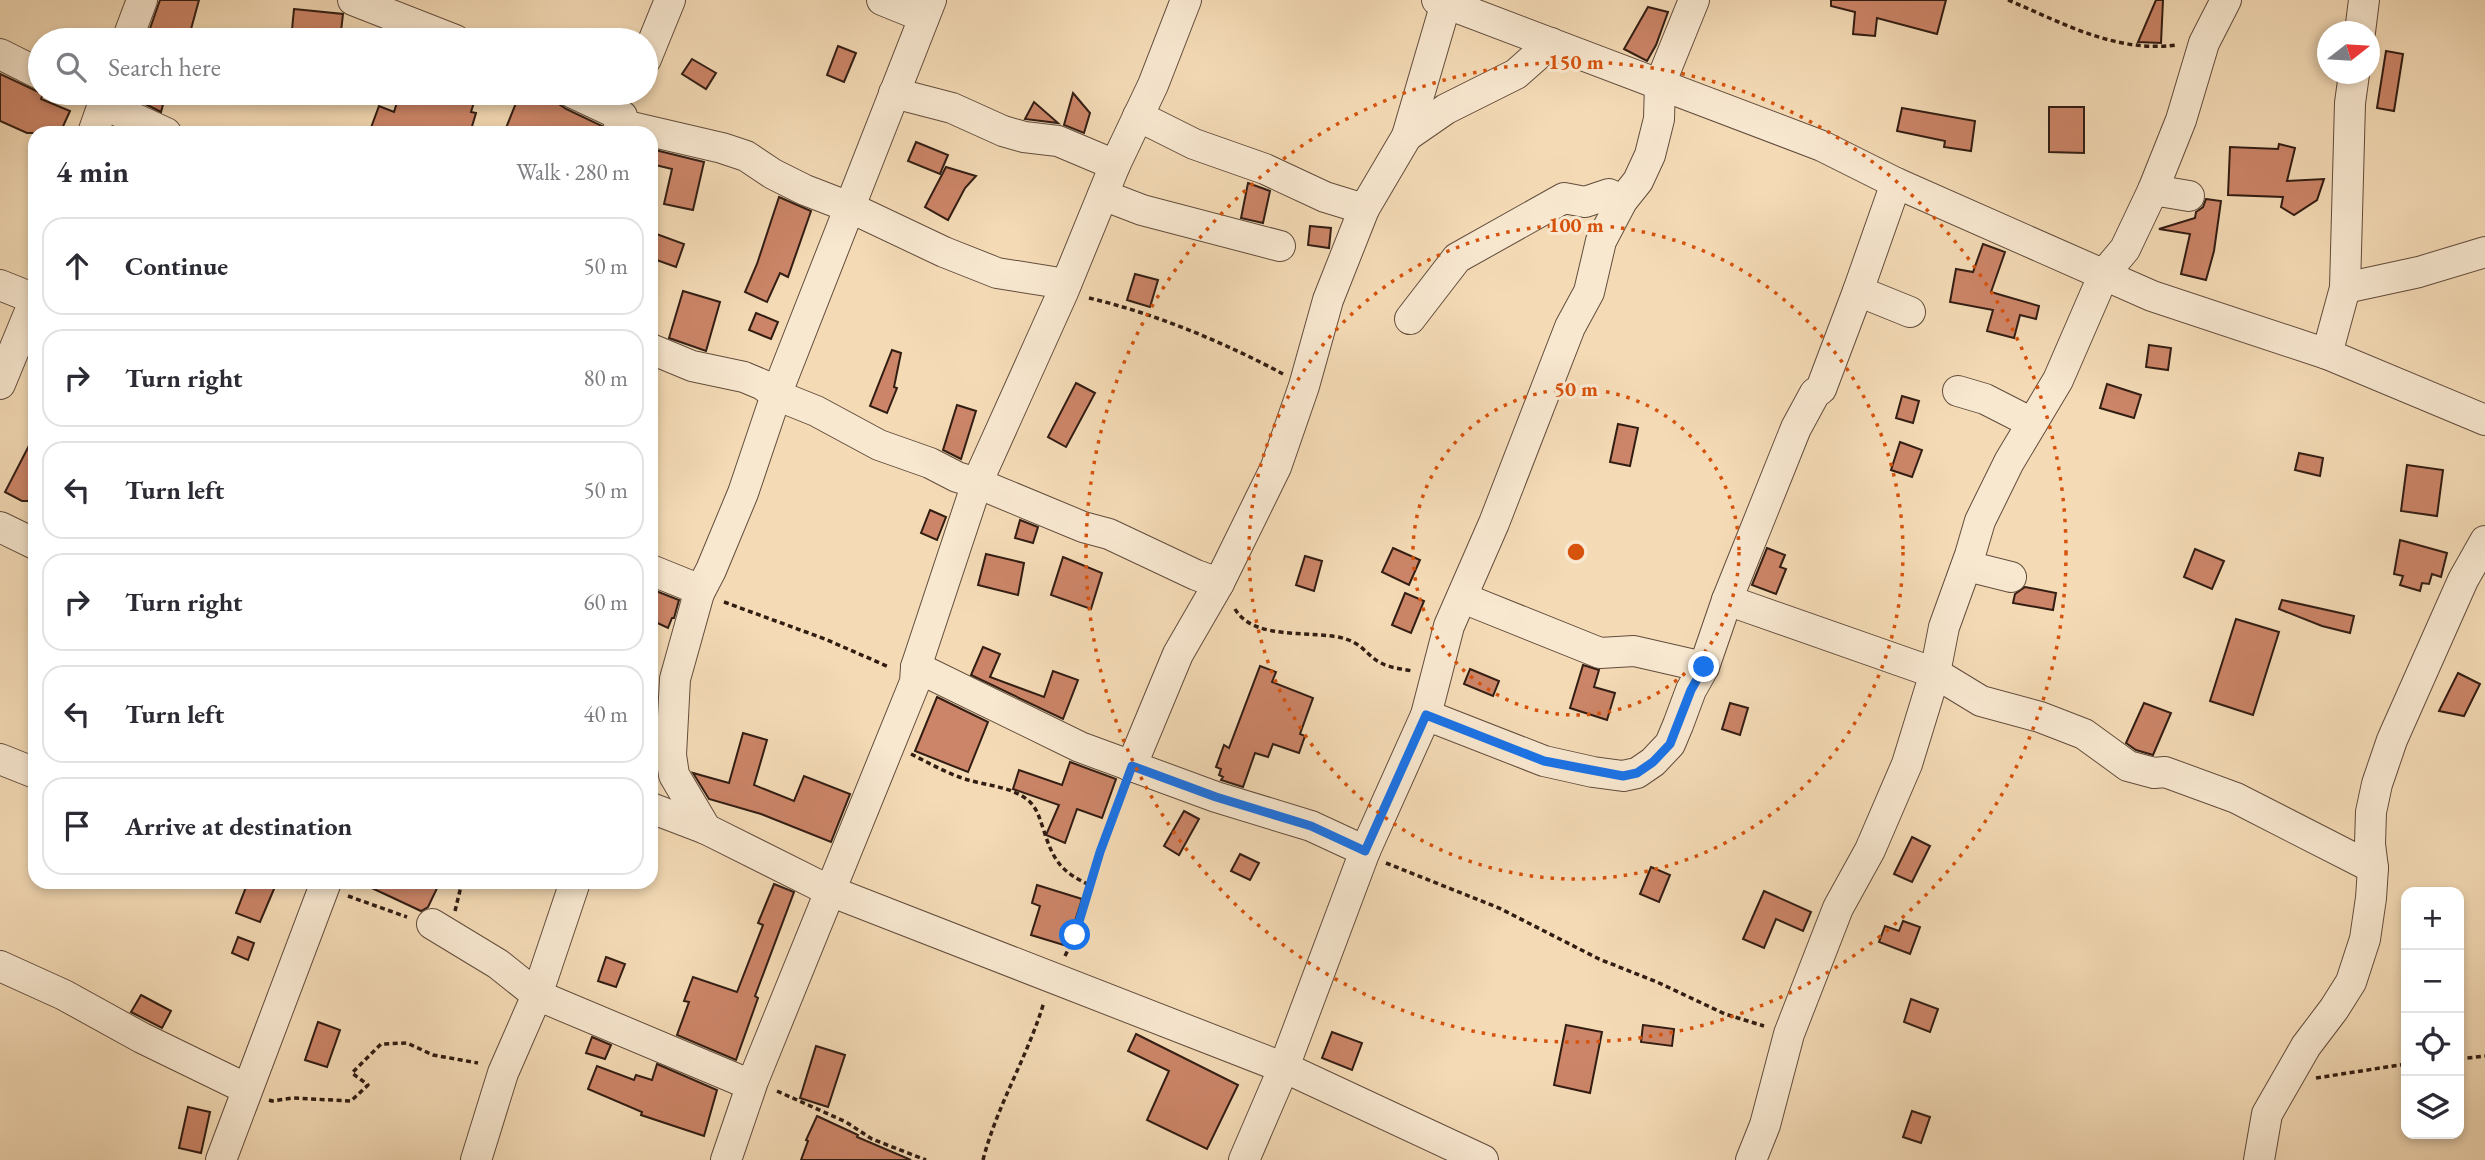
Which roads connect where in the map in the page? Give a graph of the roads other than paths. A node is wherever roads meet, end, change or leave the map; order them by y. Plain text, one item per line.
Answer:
1 (142, 0) edge
2 (670, 0) edge
3 (882, 0) edge
4 (1186, 0) edge
5 (1694, 0) edge
6 (2226, 0) edge
7 (2364, 0) edge
8 (1448, 2) edge
9 (371, 4) edge
10 (928, 9) edge
11 (2361, 21) edge
12 (132, 28) edge
13 (427, 28) edge
14 (658, 30) edge
15 (1551, 43) junction
16 (0, 54) edge
17 (28, 68) edge
18 (1660, 84) junction
19 (2353, 84) edge
20 (894, 93) junction
21 (99, 105) edge
22 (115, 105) edge
23 (598, 105) edge
24 (622, 117) edge
25 (1138, 117) junction
26 (95, 126) edge
27 (153, 126) edge
28 (651, 126) edge
29 (658, 128) edge
30 (1407, 136) junction
31 (1115, 165) junction
32 (1896, 183) junction
33 (2153, 190) junction
34 (1102, 195) junction
35 (2189, 196) dead end
36 (1622, 201) junction
37 (849, 207) junction
38 (1364, 209) junction
39 (1280, 246) dead end
40 (2485, 252) edge
41 (2104, 274) junction
42 (0, 285) edge
43 (1064, 288) junction
44 (2345, 288) junction
45 (1858, 291) junction
46 (28, 296) edge
47 (1910, 312) dead end
48 (28, 316) edge
49 (1410, 319) dead end
50 (658, 352) edge
51 (2327, 354) junction
52 (0, 384) edge
53 (1958, 391) dead end
54 (776, 395) junction
55 (2485, 420) edge
56 (2032, 423) junction
57 (977, 482) junction
58 (0, 527) edge
59 (28, 541) edge
60 (2485, 541) edge
61 (1966, 566) junction
62 (658, 573) edge
63 (2011, 577) dead end
64 (1219, 583) junction
65 (699, 593) junction
66 (1464, 597) junction
67 (1727, 600) junction
68 (1704, 667) junction
69 (1935, 673) junction
70 (916, 675) junction
71 (1426, 715) junction
72 (0, 759) edge
73 (1132, 766) junction
74 (28, 770) edge
75 (658, 811) edge
76 (706, 829) junction
77 (1365, 853) junction
78 (2373, 868) junction
79 (317, 889) edge
80 (573, 889) edge
81 (830, 891) junction
82 (432, 924) road end
83 (0, 966) edge
84 (537, 995) junction
85 (1284, 1067) junction
86 (752, 1083) junction
87 (247, 1089) junction
88 (221, 1160) edge
89 (476, 1160) edge
90 (726, 1160) edge
91 (1244, 1160) edge
92 (1483, 1160) edge
93 (1751, 1160) edge
94 (2259, 1160) edge

1 - 12 street
2 - 14 street
3 - 10 street
4 - 25 street
5 - 18 street
6 - 33 street
7 - 11 street
8 - 15 street
8 - 30 street
9 - 13 street
10 - 20 street
15 - 18 street
15 - 30 street
16 - 17 street
18 - 32 street
18 - 36 street
19 - 44 street
20 - 31 street
20 - 37 street
21 - 26 street
22 - 27 street
23 - 24 street
24 - 28 street
25 - 31 street
25 - 38 street
29 - 37 street
30 - 38 street
31 - 34 street
32 - 41 street
32 - 45 street
33 - 35 street
33 - 41 street
34 - 39 street
34 - 43 street
36 - 49 street
36 - 66 street
37 - 43 street
37 - 54 street
38 - 64 street
40 - 44 street
41 - 51 street
41 - 56 street
42 - 46 street
43 - 57 street
44 - 51 street
45 - 47 street
45 - 67 street
48 - 52 street
50 - 54 street
51 - 55 street
53 - 56 street
54 - 57 street
54 - 65 street
56 - 61 street
57 - 64 street
57 - 70 street
58 - 59 street
60 - 78 street
61 - 63 street
61 - 69 street
62 - 65 street
64 - 73 street
65 - 76 street
66 - 68 street
66 - 71 street
67 - 68 street
67 - 69 street
68 - 71 street
69 - 78 street
69 - 93 street
70 - 73 street
70 - 81 street
71 - 77 street
72 - 74 street
73 - 77 street
75 - 76 street
76 - 81 street
77 - 85 street
78 - 94 street
79 - 87 street
80 - 84 street
81 - 85 street
81 - 86 street
82 - 84 street
83 - 87 street
84 - 86 street
84 - 89 street
85 - 91 street
85 - 92 street
86 - 90 street
87 - 88 street

